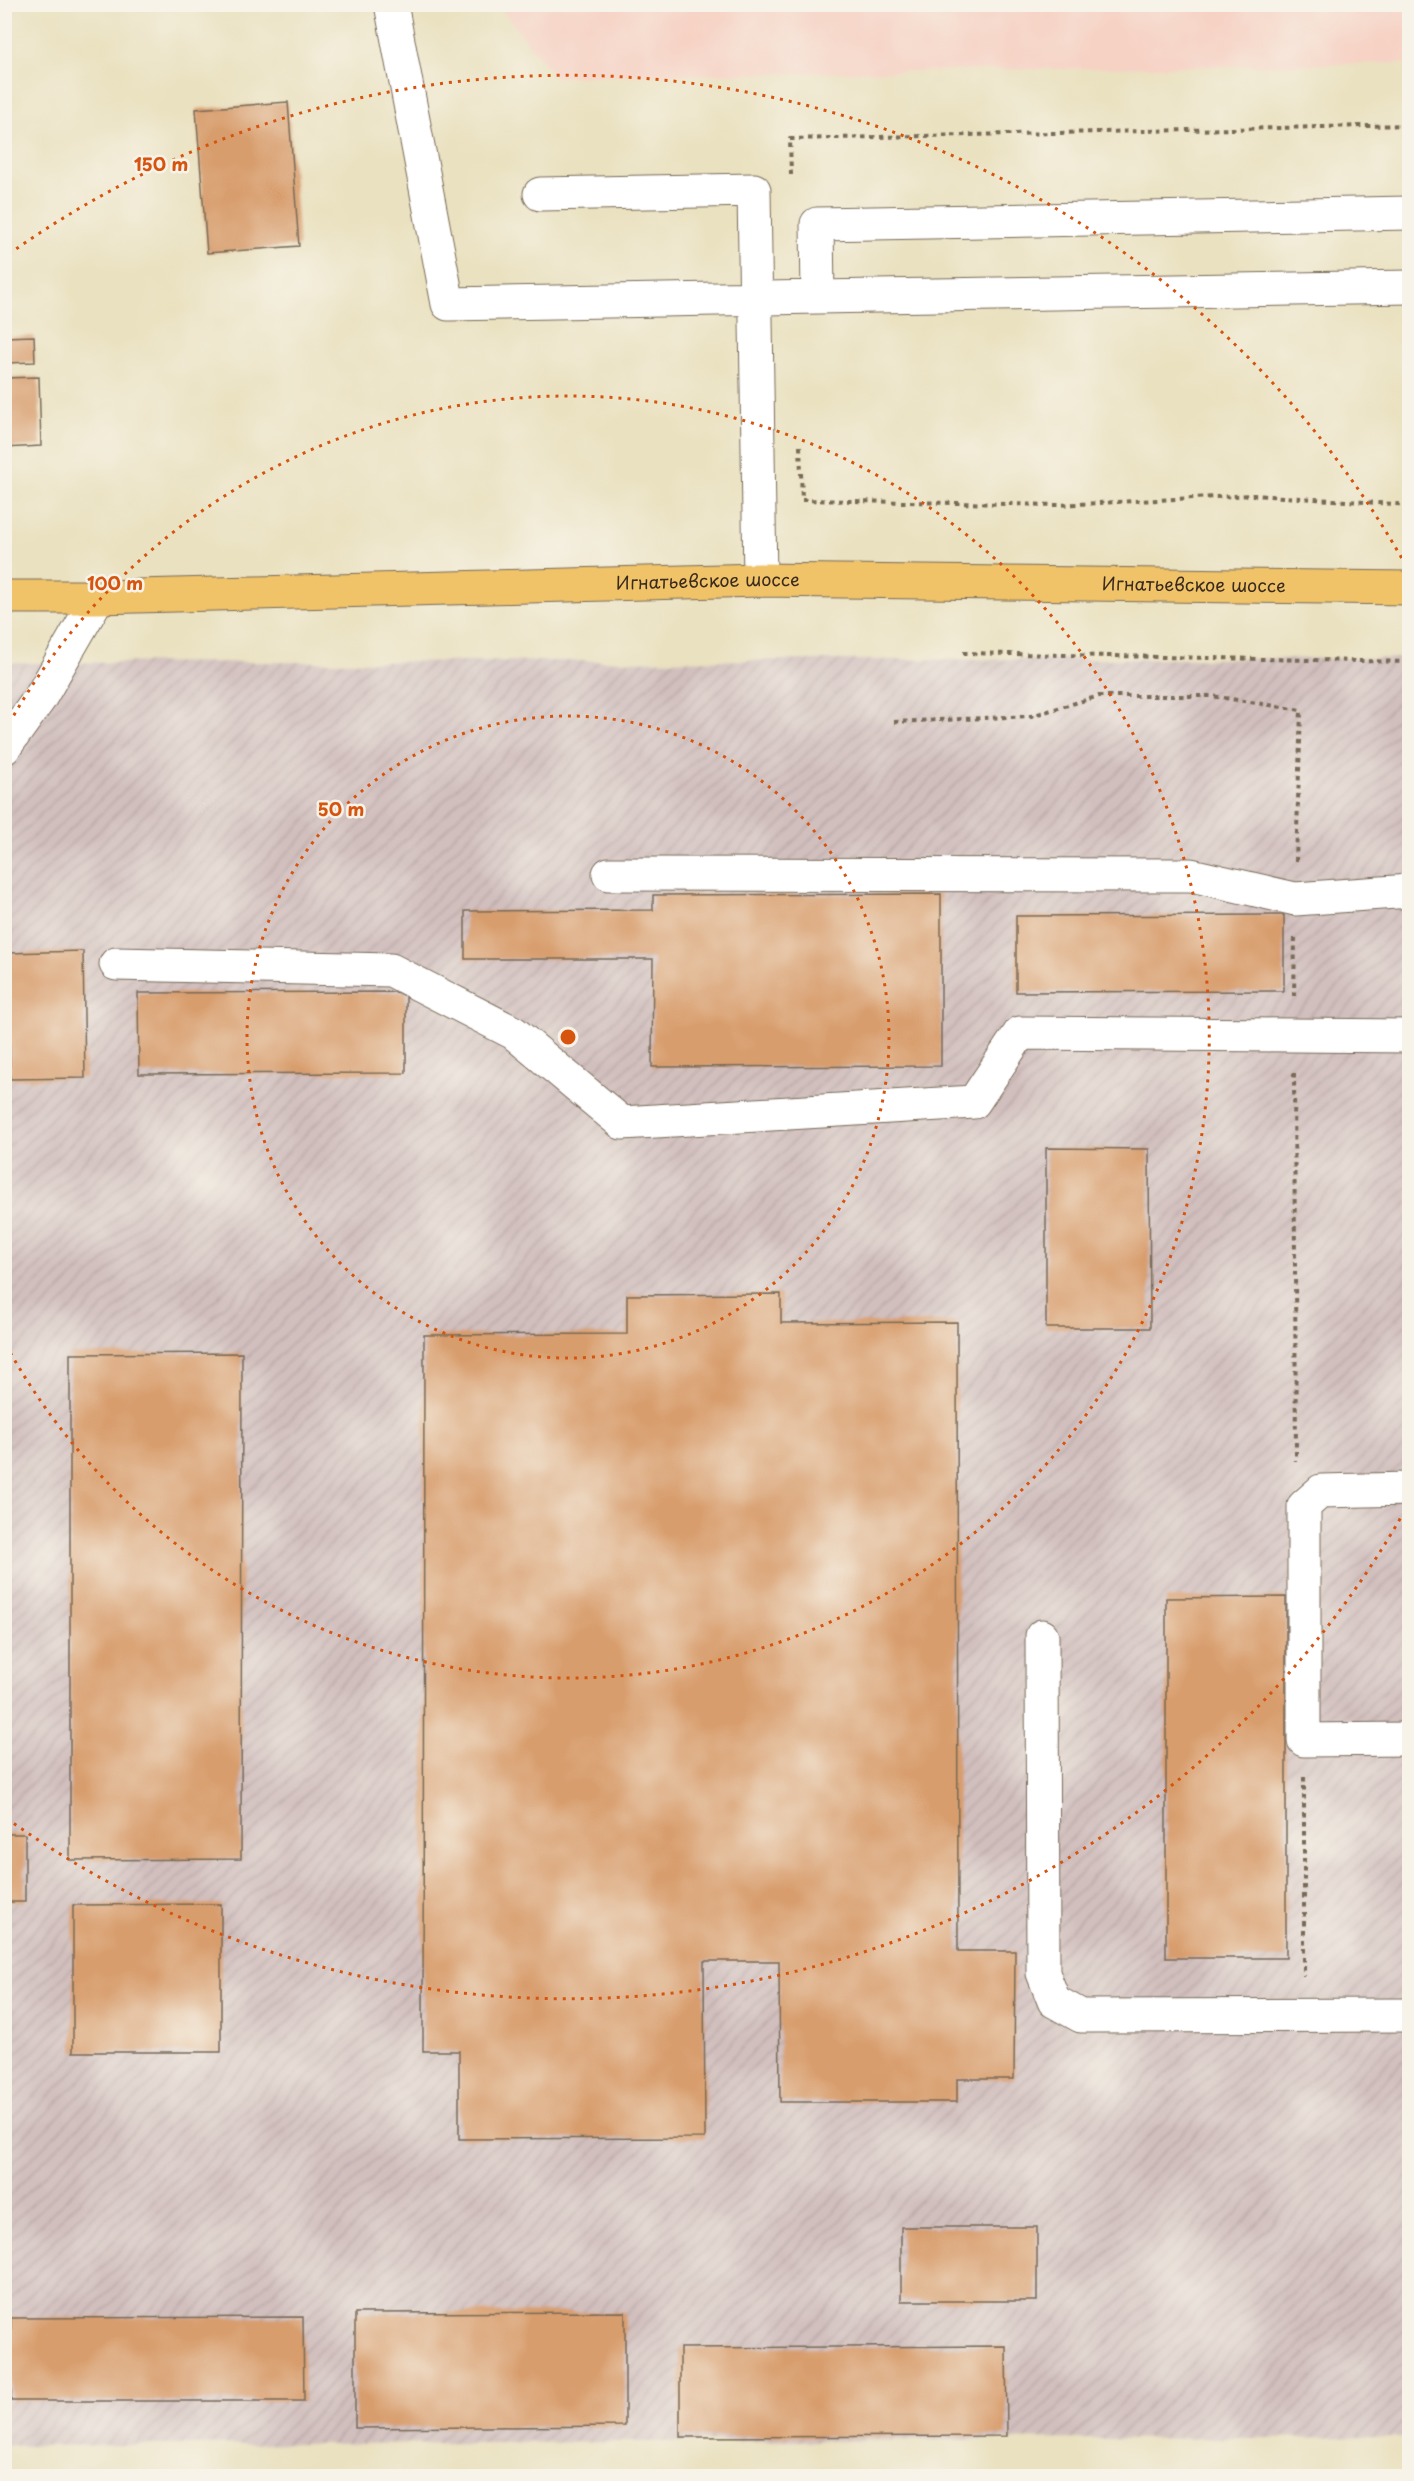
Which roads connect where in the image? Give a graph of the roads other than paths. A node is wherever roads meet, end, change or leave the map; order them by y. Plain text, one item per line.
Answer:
1 (391, 4) edge
2 (540, 194) dead end
3 (1410, 213) edge
4 (1410, 287) edge
5 (818, 297) junction
6 (755, 298) junction
7 (760, 580) junction
8 (1410, 588) edge
9 (4, 597) edge
10 (98, 597) junction
11 (4, 748) edge
12 (609, 873) dead end
13 (1410, 891) edge
14 (116, 964) dead end
15 (1410, 1036) edge
16 (1410, 1489) edge
17 (1042, 1636) dead end
18 (1410, 1739) edge
19 (1410, 2015) edge

1 - 6 street
2 - 6 street
3 - 5 street
4 - 5 street
5 - 6 street
6 - 7 street
7 - 8 main road, Игнатьевское шоссе
7 - 10 main road, Игнатьевское шоссе
9 - 10 main road, Игнатьевское шоссе
10 - 11 street
12 - 13 street
14 - 15 street
16 - 18 street
17 - 19 street

